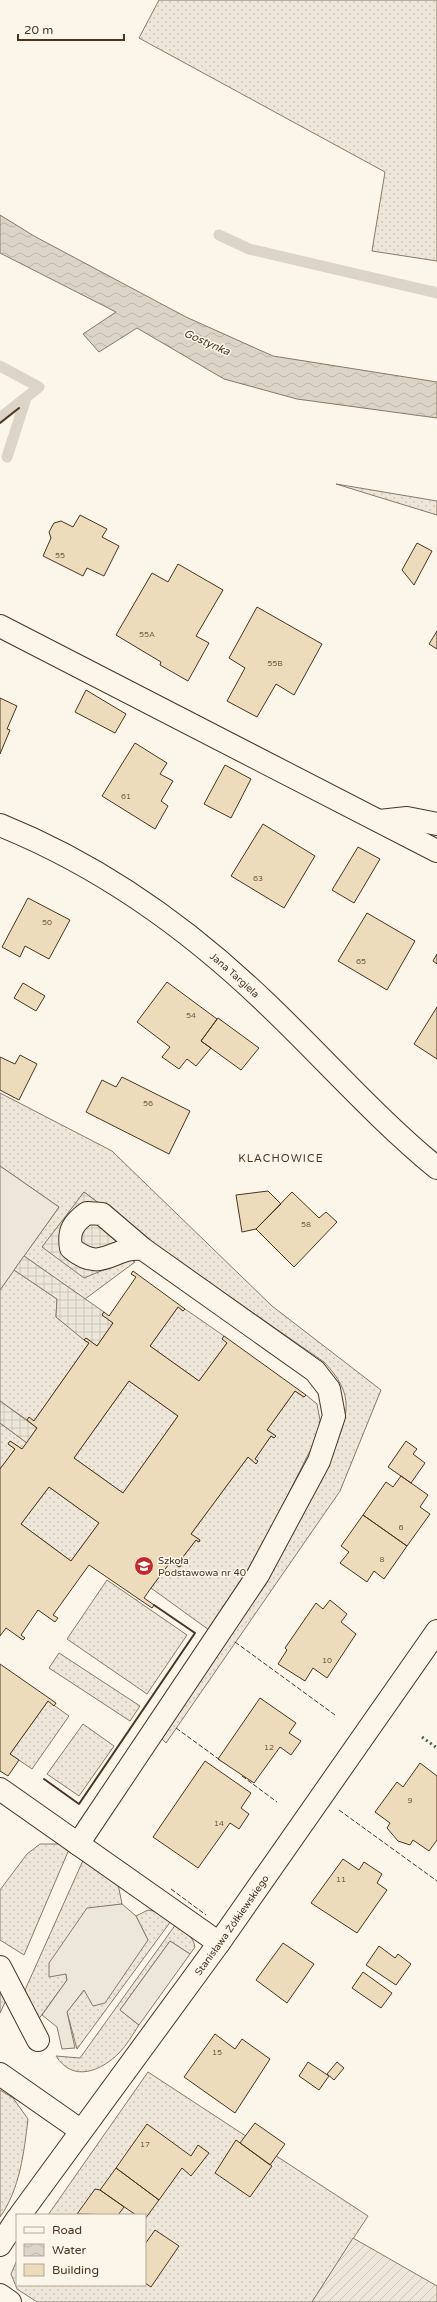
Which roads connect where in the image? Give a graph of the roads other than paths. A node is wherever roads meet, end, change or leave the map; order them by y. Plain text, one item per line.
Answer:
1 (0, 626) edge
2 (379, 821) junction
3 (437, 824) edge
4 (0, 825) edge
5 (437, 851) edge
6 (437, 1168) edge
7 (143, 1249) dead end
8 (437, 1631) edge
9 (0, 1788) edge
10 (78, 1844) junction
11 (218, 1943) junction
12 (0, 1967) edge
13 (38, 2040) dead end
14 (0, 2074) edge
15 (80, 2130) junction
16 (21, 2214) edge
17 (16, 2221) edge
18 (0, 2245) edge
19 (0, 2295) edge
20 (10, 2302) edge

1 - 2 street
2 - 3 street
2 - 5 street
4 - 6 street, Jana Targiela
7 - 10 street
8 - 11 street, Stanisława Żółkiewskiego
9 - 10 street
10 - 11 street
11 - 15 street, Stanisława Żółkiewskiego
12 - 13 street
14 - 15 street
15 - 16 street, Stanisława Żółkiewskiego
17 - 18 street
19 - 20 street

